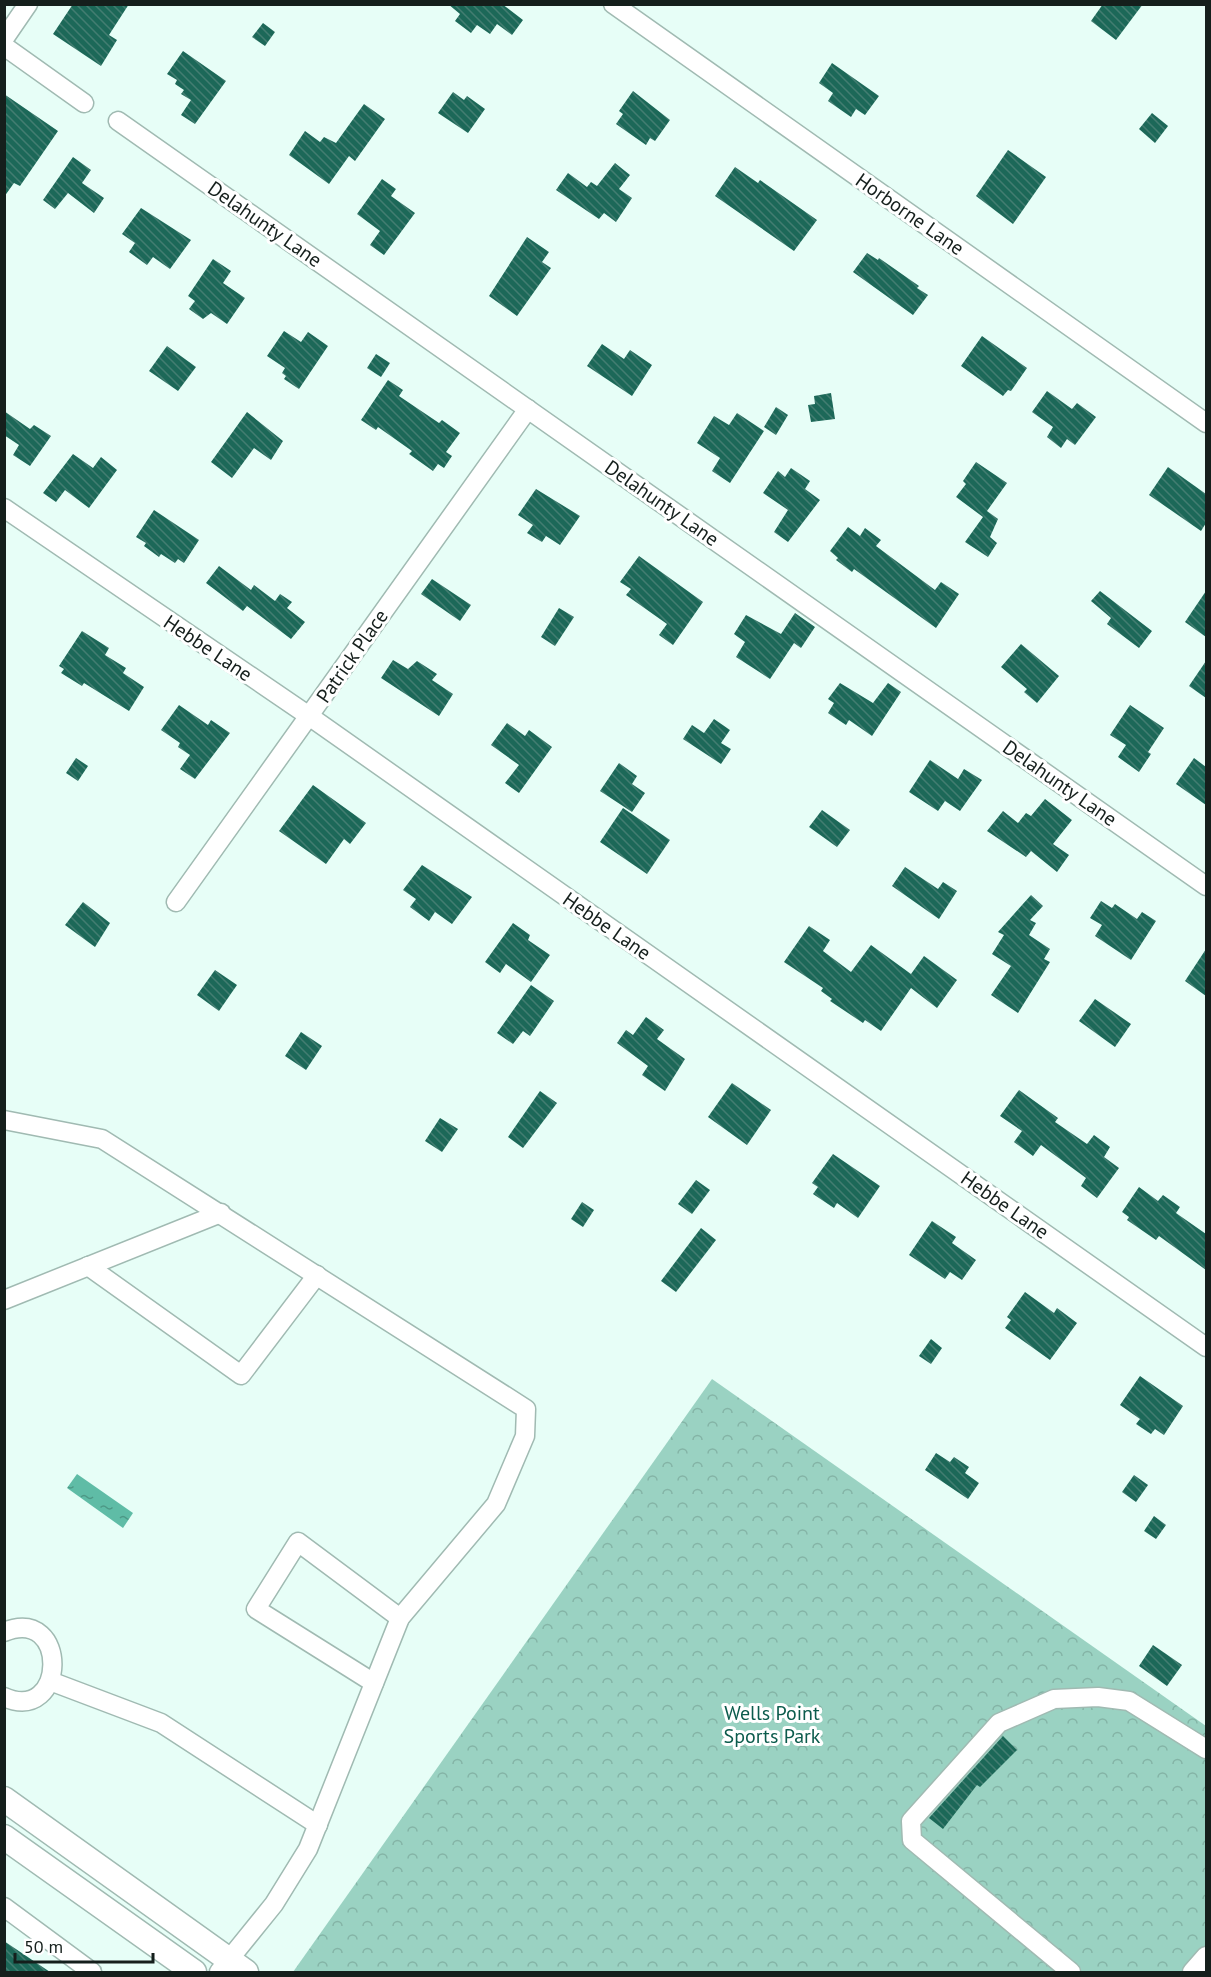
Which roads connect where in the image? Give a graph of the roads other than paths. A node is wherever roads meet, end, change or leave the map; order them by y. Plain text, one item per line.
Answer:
1 (28, 4) edge
2 (613, 4) edge
3 (4, 39) edge
4 (4, 46) edge
5 (84, 102) dead end
6 (118, 121) dead end
7 (528, 409) junction
8 (1206, 423) edge
9 (4, 508) edge
10 (309, 716) junction
11 (1206, 886) edge
12 (176, 902) dead end
13 (4, 1120) edge
14 (221, 1213) junction
15 (88, 1266) junction
16 (317, 1275) junction
17 (4, 1300) edge
18 (1206, 1347) edge
19 (400, 1618) junction
20 (4, 1632) edge
21 (50, 1681) junction
22 (374, 1683) junction
23 (4, 1697) edge
24 (1206, 1749) edge
25 (4, 1799) edge
26 (318, 1825) junction
27 (4, 1837) edge
28 (4, 1907) edge
29 (1206, 1956) edge
30 (231, 1968) edge
31 (92, 1972) edge
32 (194, 1972) edge
33 (1071, 1972) edge
34 (1192, 1972) edge

1 - 3 street
2 - 8 street, Horborne Lane
4 - 5 street
6 - 7 street, Delahunty Lane
7 - 10 street, Patrick Place
7 - 11 street, Delahunty Lane
9 - 10 street, Hebbe Lane
10 - 12 street, Patrick Place
10 - 18 street, Hebbe Lane
13 - 14 street
14 - 15 street
14 - 16 street
15 - 16 street
15 - 17 street
16 - 19 street
19 - 22 street
19 - 22 street
20 - 21 street
21 - 23 street
21 - 26 street
22 - 26 street
24 - 33 street
25 - 30 main road
26 - 30 street
27 - 32 main road
28 - 31 street
29 - 34 street

